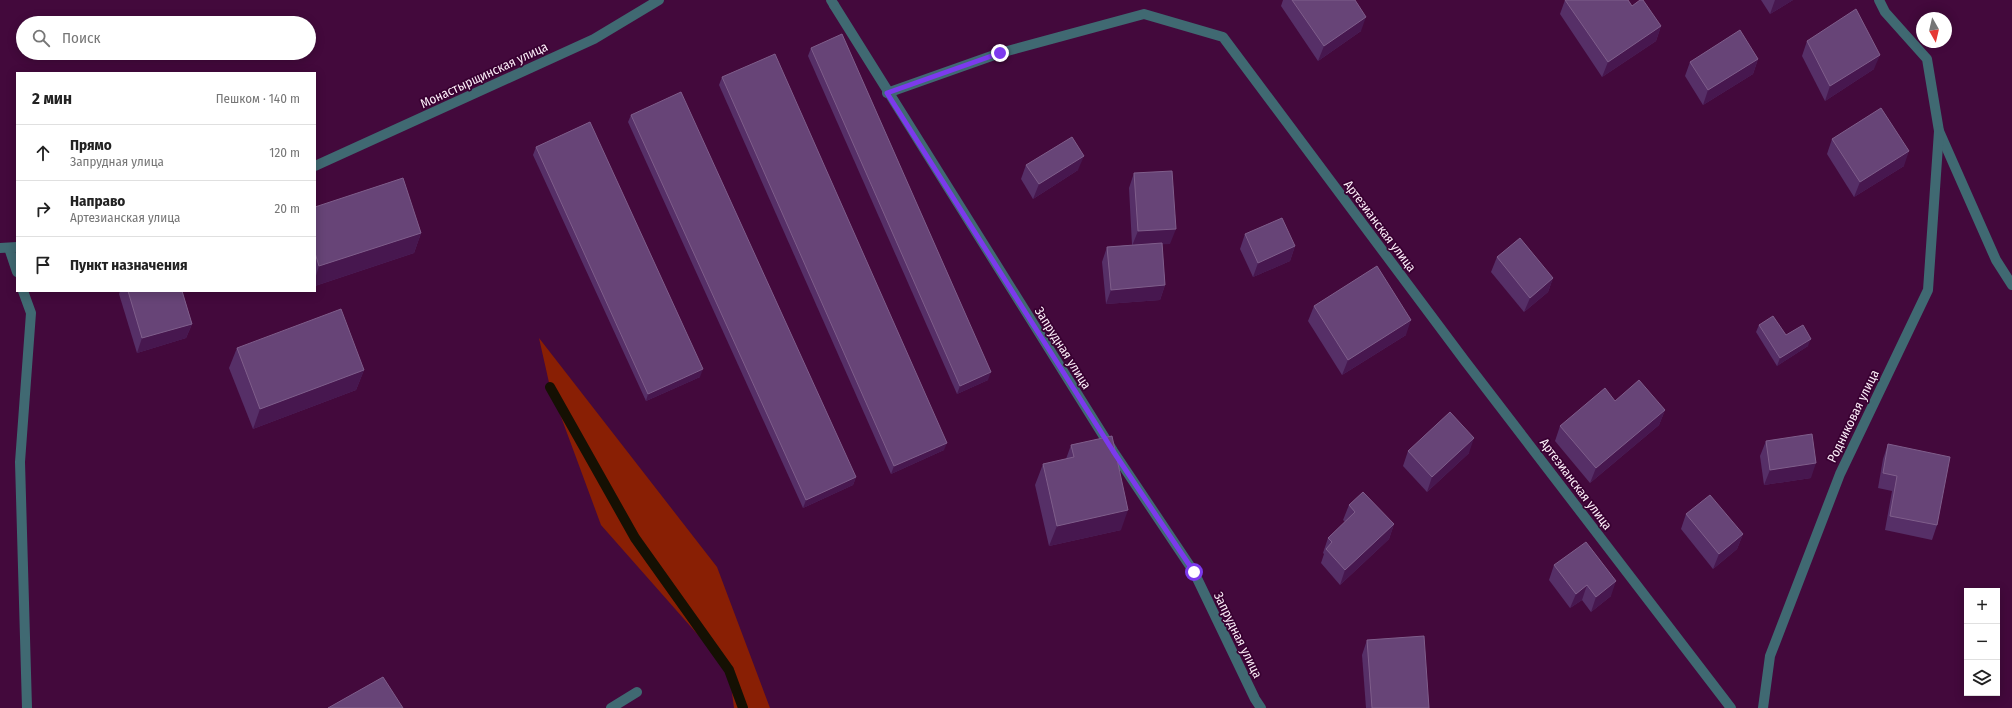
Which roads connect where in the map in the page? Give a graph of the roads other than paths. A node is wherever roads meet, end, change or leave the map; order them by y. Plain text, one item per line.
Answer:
1 (659, 0) edge
2 (1879, 0) edge
3 (833, 3) edge
4 (887, 93) junction
5 (1939, 131) junction
6 (316, 166) edge
7 (9, 248) edge
8 (16, 269) edge
9 (2012, 285) edge
10 (24, 292) edge
11 (637, 692) dead end
12 (27, 708) edge
13 (611, 708) edge
14 (1261, 708) edge
15 (1731, 708) edge
16 (1763, 708) edge

1 - 6 street, Монастырщинская улица
2 - 5 street
3 - 4 street, Запрудная улица
4 - 14 street, Запрудная улица
4 - 15 street, Артезианская улица
5 - 9 street
5 - 16 street, Родниковая улица
7 - 8 street
10 - 12 street
11 - 13 street

